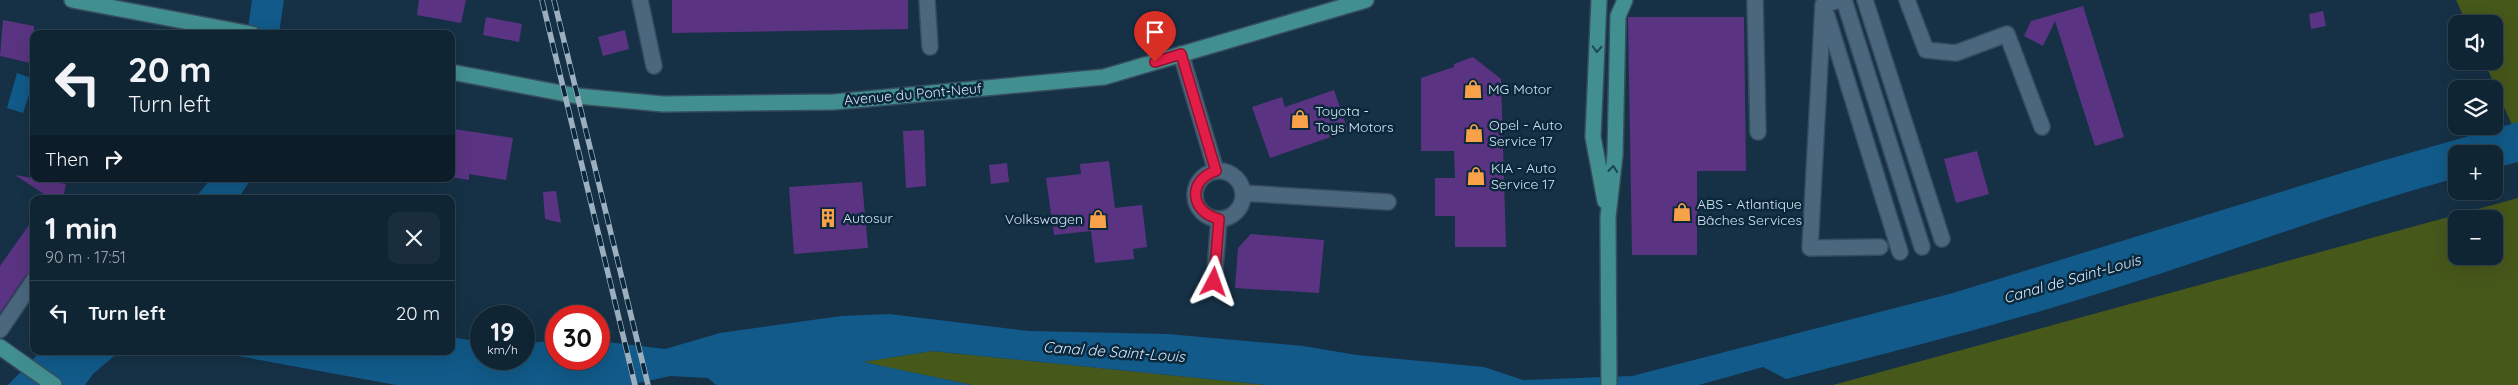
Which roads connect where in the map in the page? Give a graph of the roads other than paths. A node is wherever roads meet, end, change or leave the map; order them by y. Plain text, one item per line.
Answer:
1 (72, 0) edge
2 (640, 0) edge
3 (927, 0) edge
4 (1366, 0) edge
5 (1599, 0) edge
6 (1625, 0) edge
7 (1755, 0) edge
8 (1839, 0) edge
9 (1844, 0) edge
10 (1865, 0) edge
11 (1907, 0) edge
12 (1823, 5) junction
13 (230, 30) edge
14 (930, 47) dead end
15 (1181, 54) junction
16 (654, 66) dead end
17 (455, 73) edge
18 (2042, 127) dead end
19 (1758, 132) dead end
20 (1216, 171) junction
21 (1243, 193) junction
22 (1388, 202) dead end
23 (1608, 217) junction
24 (1219, 219) junction
25 (1942, 239) dead end
26 (1880, 247) dead end
27 (1922, 247) dead end
28 (1900, 252) dead end
29 (1214, 282) dead end
30 (30, 286) edge
31 (0, 330) edge
32 (0, 346) edge
33 (54, 385) edge
34 (1609, 385) edge

1 - 13 main road
2 - 16 street
3 - 14 street
4 - 15 main road, Avenue du Pont-Neuf
5 -> 23 main road
23 -> 6 main road
7 - 19 street
8 - 12 street
9 - 27 street
10 - 25 street
11 - 18 street
12 - 26 street
12 - 28 street
15 - 17 main road, Avenue du Pont-Neuf
15 - 20 street
20 - 21 street
20 - 24 street
21 - 22 street
21 - 24 street
23 - 34 main road
24 - 29 street
30 - 31 street
32 - 33 main road

